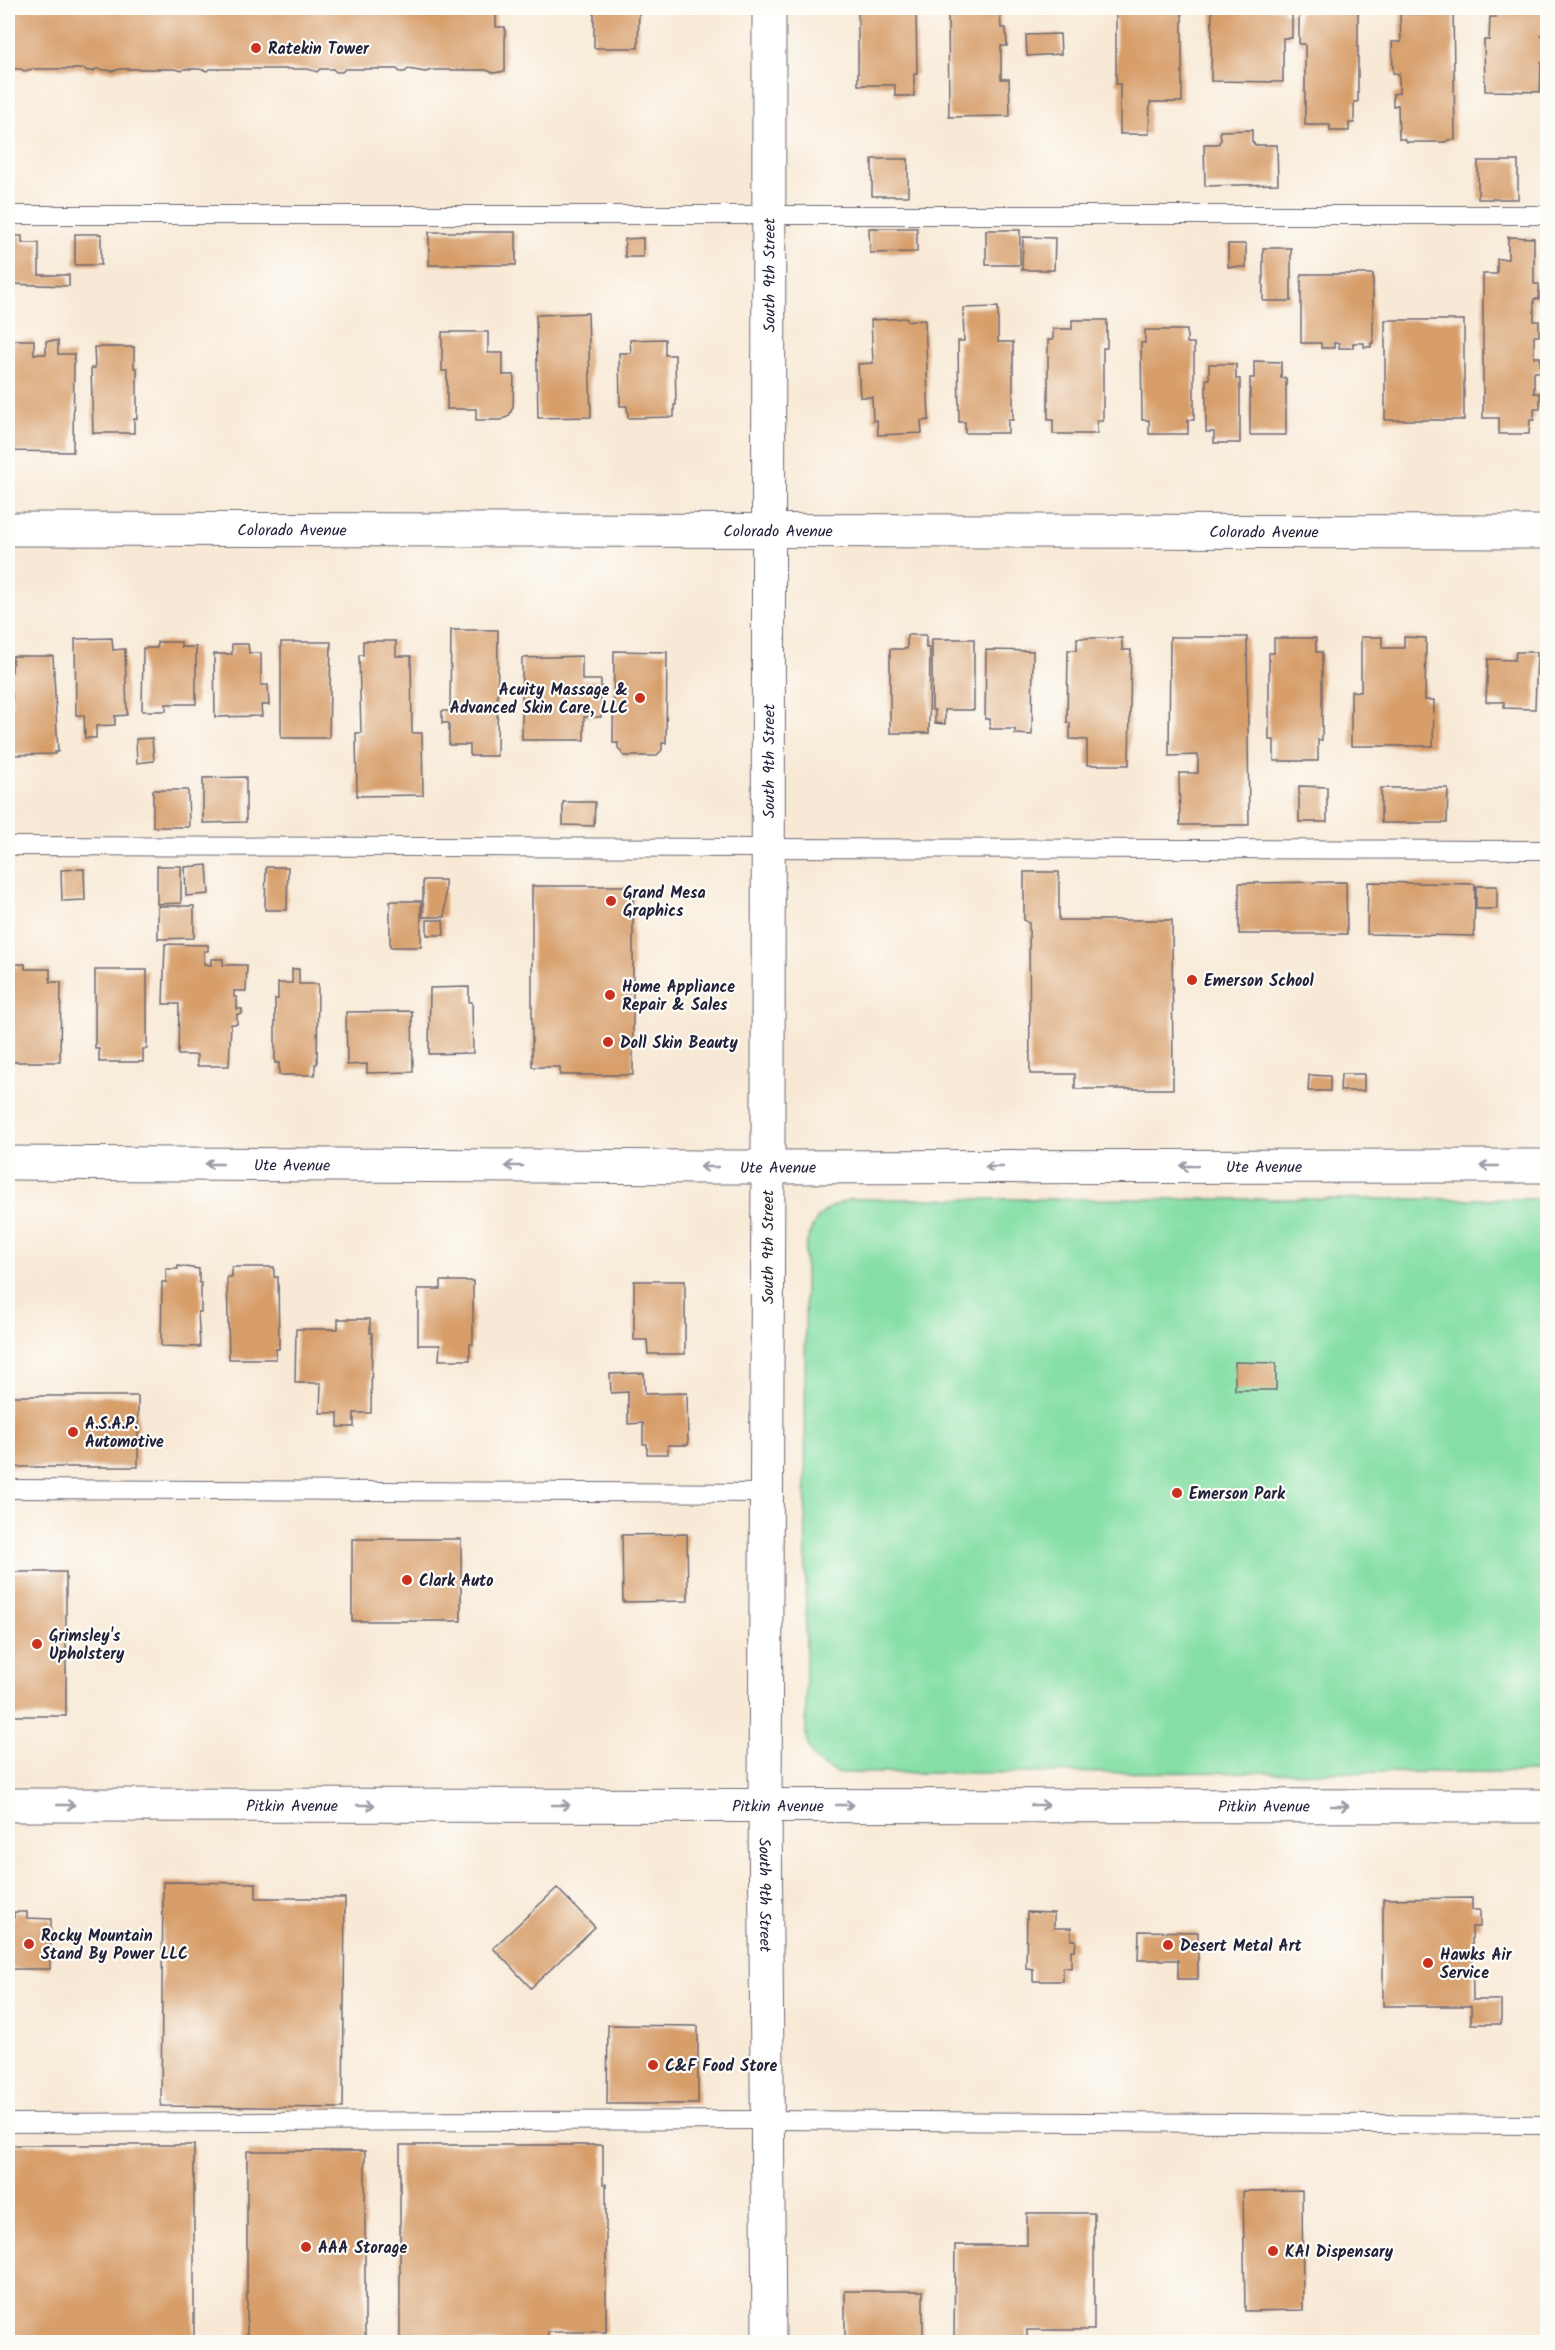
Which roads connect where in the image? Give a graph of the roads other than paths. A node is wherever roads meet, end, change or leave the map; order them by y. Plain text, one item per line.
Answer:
1 (769, 8) edge
2 (8, 215) edge
3 (769, 215) junction
4 (1548, 215) edge
5 (8, 530) edge
6 (769, 530) junction
7 (1548, 532) edge
8 (8, 846) edge
9 (768, 849) junction
10 (1548, 850) edge
11 (8, 1163) edge
12 (1548, 1166) edge
13 (768, 1167) junction
14 (8, 1489) edge
15 (766, 1493) junction
16 (8, 1805) edge
17 (765, 1805) junction
18 (1548, 1806) edge
19 (767, 2120) junction
20 (8, 2123) edge
21 (1548, 2125) edge
22 (769, 2343) edge

1 - 3 street, South 9th Street
2 - 3 lane
3 - 4 lane
3 - 6 street, South 9th Street
5 - 6 street, Colorado Avenue
6 - 7 street, Colorado Avenue
6 - 9 street, South 9th Street
8 - 9 lane
9 - 10 lane
9 - 13 street, South 9th Street
13 -> 11 street, Ute Avenue
12 -> 13 street, Ute Avenue
13 - 15 street, South 9th Street
14 - 15 lane
15 - 17 street, South 9th Street
16 -> 17 street, Pitkin Avenue
17 -> 18 street, Pitkin Avenue
17 - 19 street, South 9th Street
19 - 20 lane
19 - 21 lane
19 - 22 street, South 9th Street

